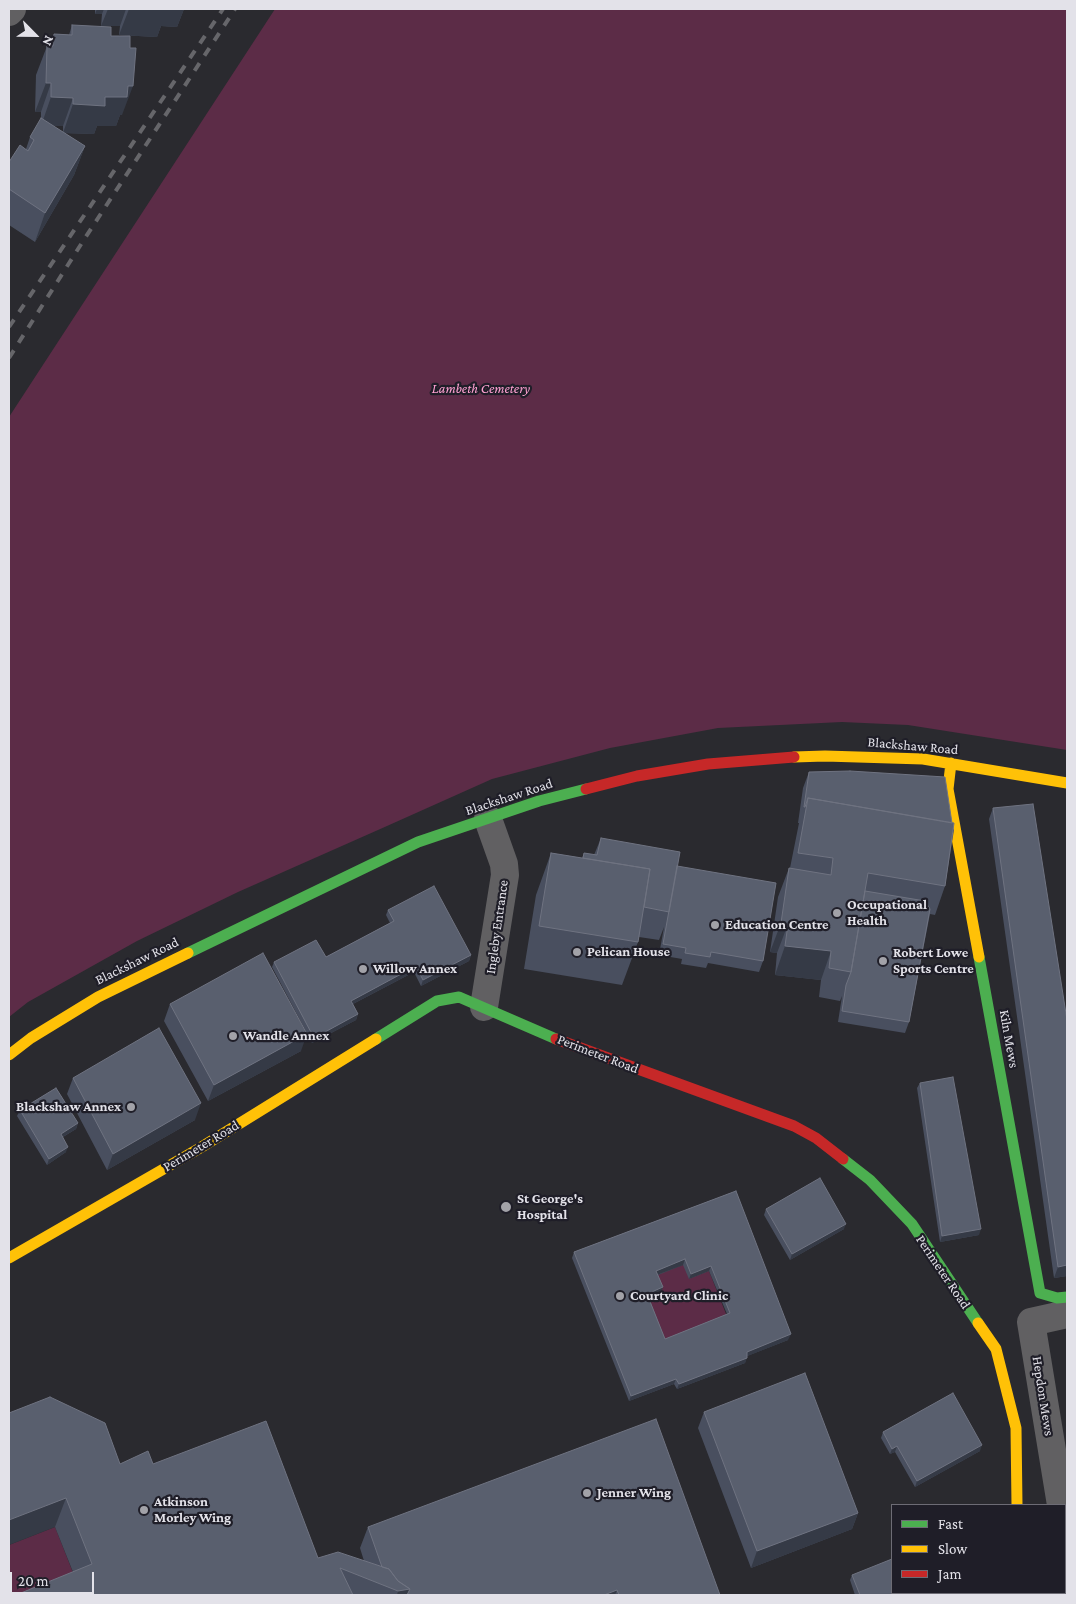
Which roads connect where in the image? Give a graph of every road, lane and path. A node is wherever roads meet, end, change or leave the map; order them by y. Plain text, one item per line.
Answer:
1 (12, 9) edge
2 (9, 12) edge
3 (951, 763) junction
4 (1067, 783) edge
5 (488, 819) junction
6 (484, 1007) junction
7 (9, 1055) edge
8 (9, 1258) edge
9 (1067, 1297) edge
10 (1067, 1314) edge
11 (1017, 1504) edge
12 (1061, 1504) edge

1 - 2 street
3 - 4 street, Blackshaw Road
3 - 5 street, Blackshaw Road
3 - 9 street, Kiln Mews
5 - 6 street, Ingleby Entrance
5 - 7 street, Blackshaw Road
6 - 8 street, Perimeter Road
6 - 11 street, Perimeter Road
10 - 12 street, Hepdon Mews

